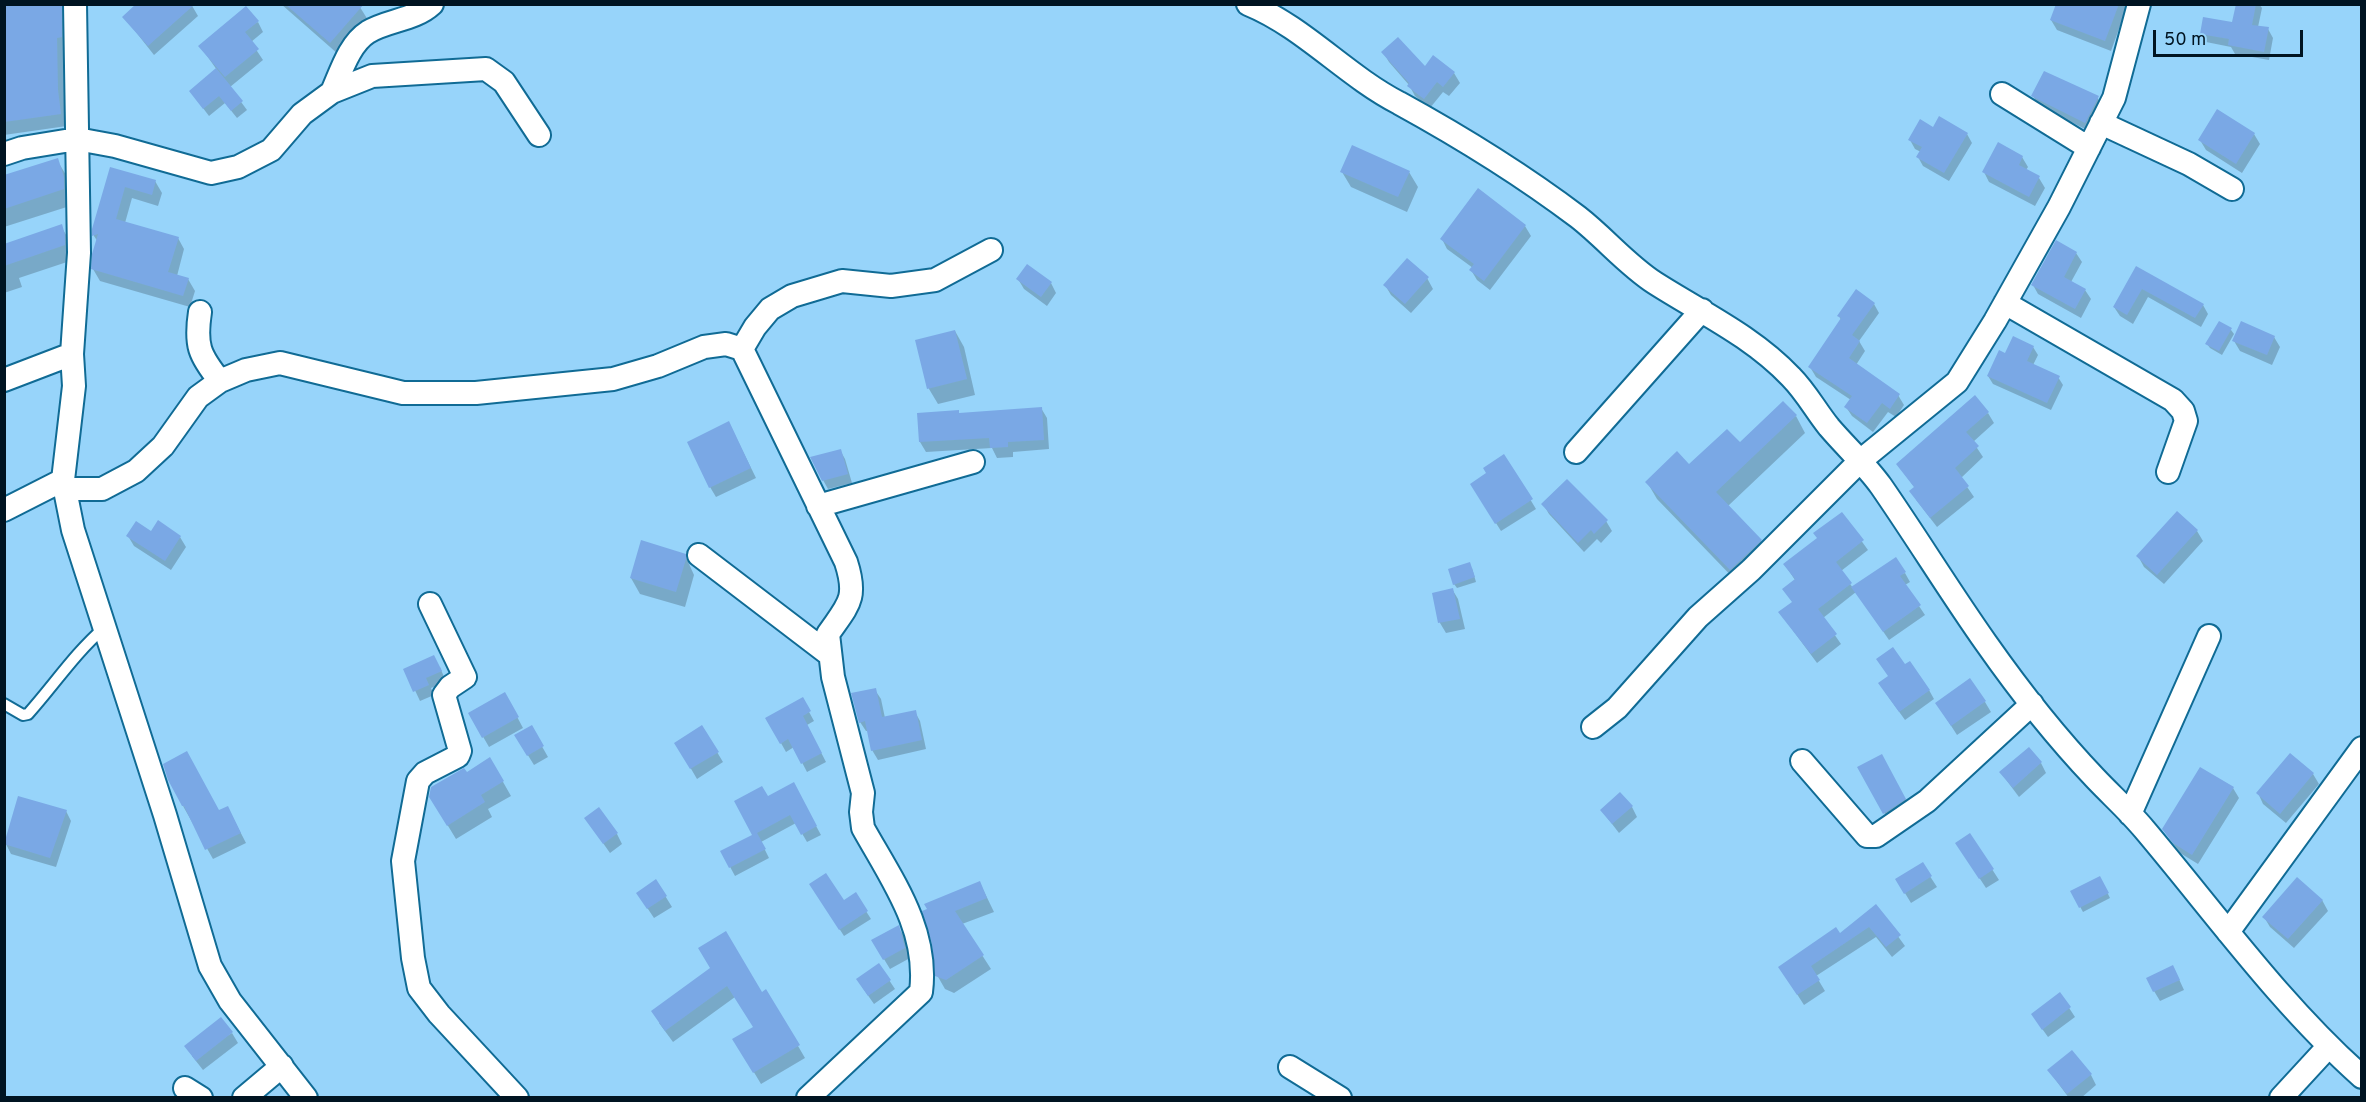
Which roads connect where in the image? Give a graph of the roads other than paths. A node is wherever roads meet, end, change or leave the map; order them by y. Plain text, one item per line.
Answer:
1 (75, 4) edge
2 (432, 4) edge
3 (1248, 4) edge
4 (2139, 4) edge
5 (332, 92) junction
6 (2002, 94) dead end
7 (2101, 123) junction
8 (539, 135) dead end
9 (77, 139) junction
10 (2089, 148) junction
11 (4, 154) edge
12 (2232, 189) dead end
13 (991, 250) dead end
14 (2005, 303) junction
15 (1702, 310) junction
16 (200, 312) dead end
17 (742, 349) junction
18 (72, 354) junction
19 (4, 380) edge
20 (220, 381) junction
21 (1576, 452) dead end
22 (1860, 461) junction
23 (974, 462) dead end
24 (2168, 472) dead end
25 (64, 484) junction
26 (818, 506) junction
27 (4, 510) edge
28 (699, 555) dead end
29 (430, 604) dead end
30 (104, 628) junction
31 (2209, 636) dead end
32 (830, 655) junction
33 (4, 704) edge
34 (2032, 704) junction
35 (1593, 727) dead end
36 (2361, 748) edge
37 (1802, 761) dead end
38 (2130, 814) junction
39 (2228, 932) junction
40 (2328, 1047) junction
41 (282, 1066) junction
42 (1290, 1067) dead end
43 (2361, 1077) edge
44 (244, 1098) edge
45 (306, 1098) edge
46 (517, 1098) edge
47 (808, 1098) edge
48 (1340, 1098) edge
49 (2281, 1098) edge

1 - 9 street
2 - 5 street
3 - 15 street
4 - 7 street
5 - 8 street
5 - 9 street
6 - 10 street
7 - 10 street
7 - 12 street
9 - 11 street
9 - 18 street
10 - 14 street
13 - 17 street
14 - 22 street
14 - 24 street
15 - 21 street
15 - 22 street
16 - 20 street
17 - 20 street
17 - 26 street
18 - 19 street
18 - 25 street
20 - 25 street
22 - 34 street
22 - 35 street
23 - 26 street
25 - 27 street
25 - 30 street
26 - 32 street
28 - 32 street
29 - 46 street
30 - 33 lane
30 - 41 street
31 - 38 street
32 - 47 street
34 - 37 street
34 - 38 street
36 - 39 street
38 - 39 street
39 - 40 street
40 - 43 street
40 - 49 street
41 - 44 street
41 - 45 street
42 - 48 street

